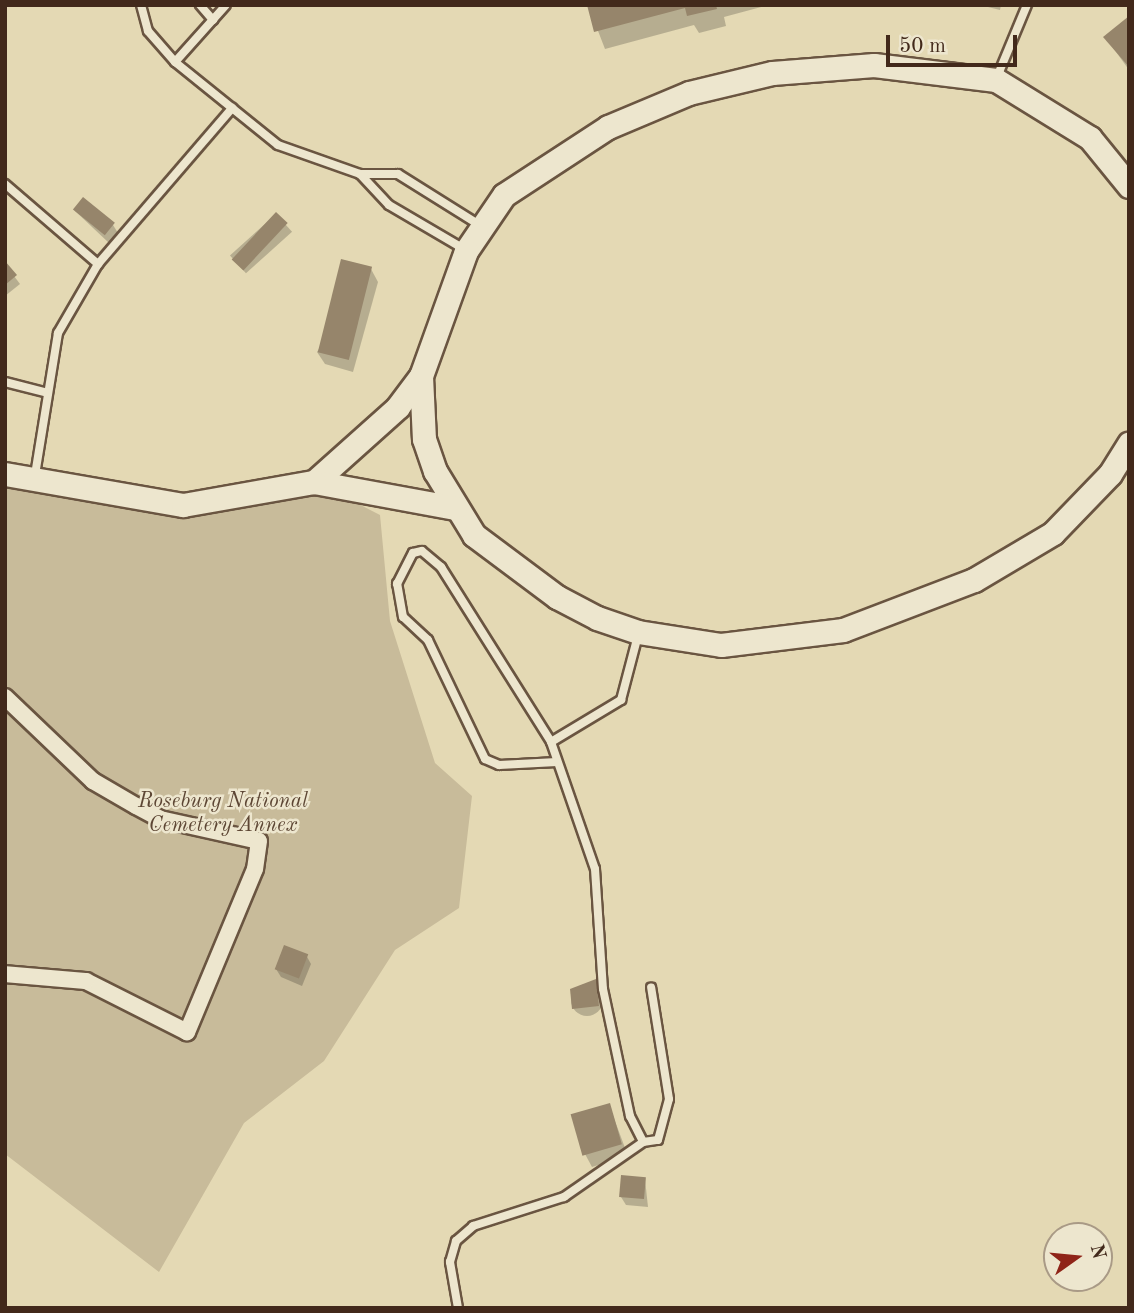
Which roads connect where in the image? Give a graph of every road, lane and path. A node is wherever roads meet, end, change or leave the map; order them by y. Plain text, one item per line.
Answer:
1 (141, 5) edge
2 (200, 5) edge
3 (226, 5) edge
4 (1027, 5) edge
5 (213, 20) junction
6 (175, 62) junction
7 (996, 80) junction
8 (232, 108) junction
9 (360, 174) junction
10 (5, 184) edge
11 (1129, 186) edge
12 (478, 225) junction
13 (466, 251) junction
14 (98, 264) junction
15 (421, 376) junction
16 (5, 382) edge
17 (48, 393) junction
18 (1129, 443) edge
19 (5, 474) edge
20 (34, 478) junction
21 (314, 482) junction
22 (455, 508) junction
23 (638, 632) junction
24 (5, 697) edge
25 (551, 742) junction
26 (557, 762) junction
27 (5, 974) edge
28 (651, 987) dead end
29 (643, 1142) junction
30 (458, 1308) edge

1 - 6 lane
2 - 5 lane
3 - 5 lane
4 - 7 lane
5 - 6 lane
6 - 8 lane
7 - 11 street
7 - 12 street
8 - 9 lane
8 - 14 lane
9 - 12 lane
9 - 13 lane
10 - 14 lane
12 - 13 street
13 - 15 street
14 - 17 lane
15 - 21 street
15 - 22 street
16 - 17 lane
17 - 20 lane
18 - 23 street
19 - 20 street
20 - 21 street
21 - 22 street
22 - 23 street
23 - 25 lane
24 - 27 street
25 - 26 lane
25 - 26 lane
26 - 29 lane
28 - 29 lane
29 - 30 lane

